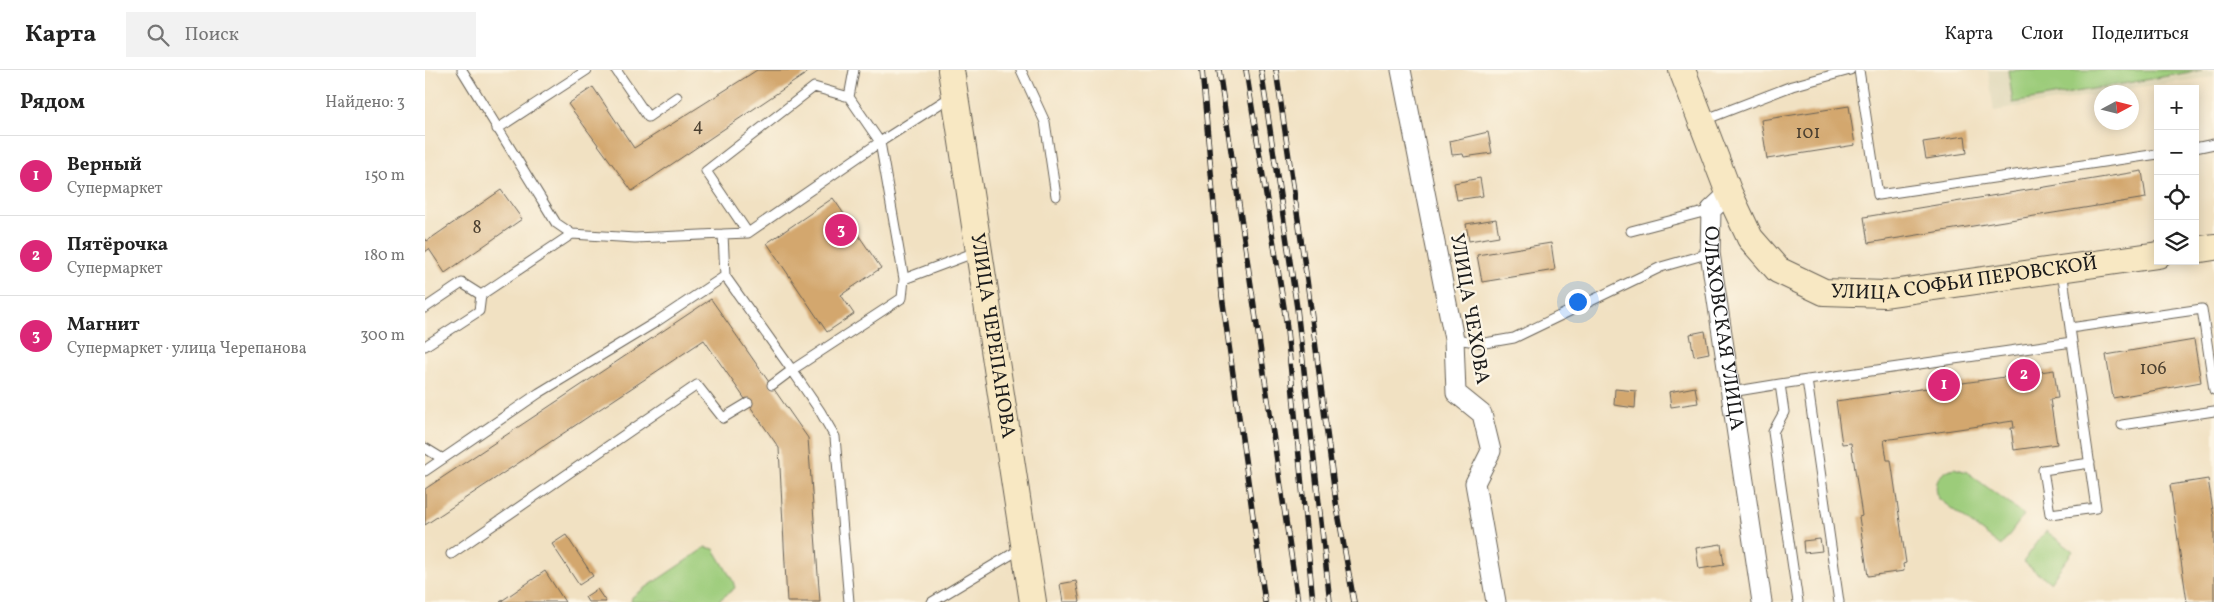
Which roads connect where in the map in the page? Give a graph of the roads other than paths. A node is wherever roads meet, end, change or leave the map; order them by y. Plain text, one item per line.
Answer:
1 (462, 70) edge
2 (587, 70) edge
3 (616, 70) edge
4 (854, 70) edge
5 (1021, 70) edge
6 (1401, 70) edge
7 (1683, 70) edge
8 (1850, 70) edge
9 (1859, 70) edge
10 (575, 73) edge
11 (953, 82) edge
12 (677, 97) dead end
13 (849, 97) junction
14 (1703, 120) junction
15 (497, 129) junction
16 (880, 142) junction
17 (2214, 144) edge
18 (2199, 147) edge
19 (2154, 155) edge
20 (1057, 196) dead end
21 (1720, 201) junction
22 (1631, 231) dead end
23 (748, 232) junction
24 (572, 234) junction
25 (723, 234) junction
26 (2214, 247) edge
27 (2199, 249) edge
28 (979, 251) junction
29 (1710, 253) junction
30 (2154, 256) edge
31 (2061, 270) junction
32 (725, 276) junction
33 (904, 279) junction
34 (481, 295) junction
35 (425, 308) edge
36 (2070, 328) junction
37 (1454, 339) junction
38 (2072, 342) junction
39 (425, 346) edge
40 (792, 370) junction
41 (1807, 380) junction
42 (1780, 384) junction
43 (772, 385) dead end
44 (2214, 390) edge
45 (1731, 392) junction
46 (748, 403) dead end
47 (2214, 411) edge
48 (2121, 424) dead end
49 (425, 448) edge
50 (443, 459) junction
51 (2090, 463) junction
52 (425, 471) edge
53 (1025, 546) junction
54 (451, 554) dead end
55 (849, 602) edge
56 (932, 602) edge
57 (1033, 602) edge
58 (1496, 602) edge
59 (1762, 602) edge
60 (1798, 602) edge
61 (1839, 602) edge

1 - 15 lane
2 - 10 lane
3 - 12 lane
4 - 13 lane
5 - 20 lane
6 - 37 street, УЛИЦА ЧЕХОВА
7 - 14 street, ОЛЬХОВСКАЯ УЛИЦА
8 - 14 lane
9 - 19 lane
10 - 15 lane
11 - 16 lane
11 - 28 street, УЛИЦА ЧЕРЕПАНОВА
13 - 16 lane
13 - 23 lane
14 - 21 street, ОЛЬХОВСКАЯ УЛИЦА
15 - 24 lane
16 - 23 lane
16 - 33 lane
17 - 18 lane
21 - 22 lane
21 - 29 street, ОЛЬХОВСКАЯ УЛИЦА
21 - 31 street, УЛИЦА СОФЬИ ПЕРОВСКОЙ
23 - 25 lane
24 - 25 lane
24 - 34 lane
25 - 32 lane
26 - 27 street
28 - 33 lane
28 - 53 street, УЛИЦА ЧЕРЕПАНОВА
29 - 37 lane
29 - 45 street, ОЛЬХОВСКАЯ УЛИЦА
30 - 31 street, УЛИЦА СОФЬИ ПЕРОВСКОЙ
31 - 36 lane
32 - 40 lane
32 - 50 lane
33 - 40 lane
34 - 35 lane
34 - 39 lane
36 - 38 lane
36 - 44 lane
37 - 58 street, УЛИЦА ЧЕХОВА
38 - 41 lane
38 - 51 lane
40 - 43 lane
40 - 55 lane
41 - 42 lane
41 - 61 lane
42 - 45 lane
42 - 60 lane
45 - 59 street, ОЛЬХОВСКАЯ УЛИЦА
46 - 54 lane
47 - 48 lane
49 - 50 lane
50 - 52 lane
51 - 51 lane
53 - 56 lane
53 - 57 street, УЛИЦА ЧЕРЕПАНОВА

